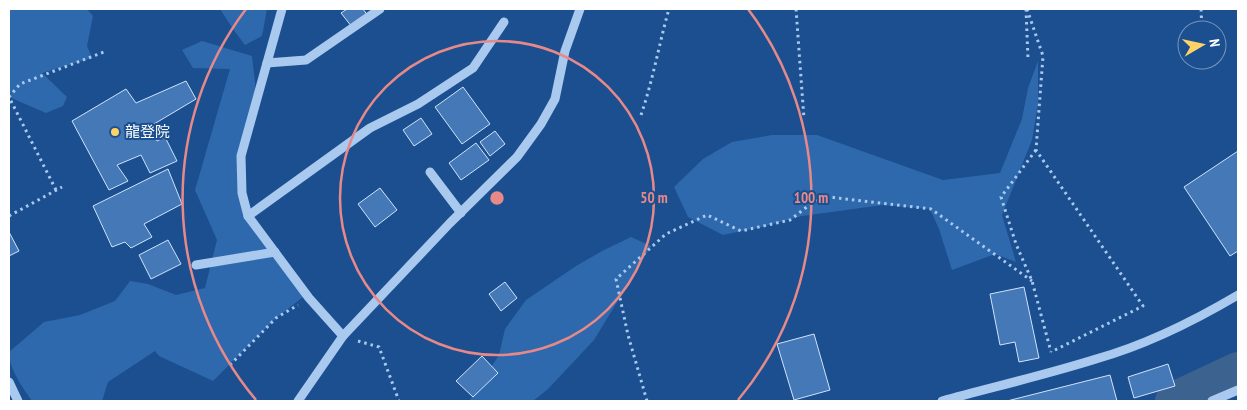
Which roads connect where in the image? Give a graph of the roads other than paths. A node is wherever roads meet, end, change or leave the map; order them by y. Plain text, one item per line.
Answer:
1 (282, 9) edge
2 (380, 9) edge
3 (580, 9) edge
4 (504, 22) dead end
5 (267, 63) junction
6 (430, 172) dead end
7 (461, 213) junction
8 (248, 216) junction
9 (275, 252) junction
10 (196, 265) dead end
11 (1238, 295) edge
12 (344, 336) junction
13 (9, 382) edge
14 (1238, 390) edge
15 (18, 401) edge
16 (298, 401) edge
17 (942, 401) edge
18 (1212, 401) edge

1 - 5 street
2 - 5 street
3 - 7 street
4 - 8 street
5 - 8 street
6 - 7 street
7 - 12 street
8 - 9 street
9 - 10 street
9 - 12 street
11 - 17 street
12 - 16 street
13 - 15 street
14 - 18 street

